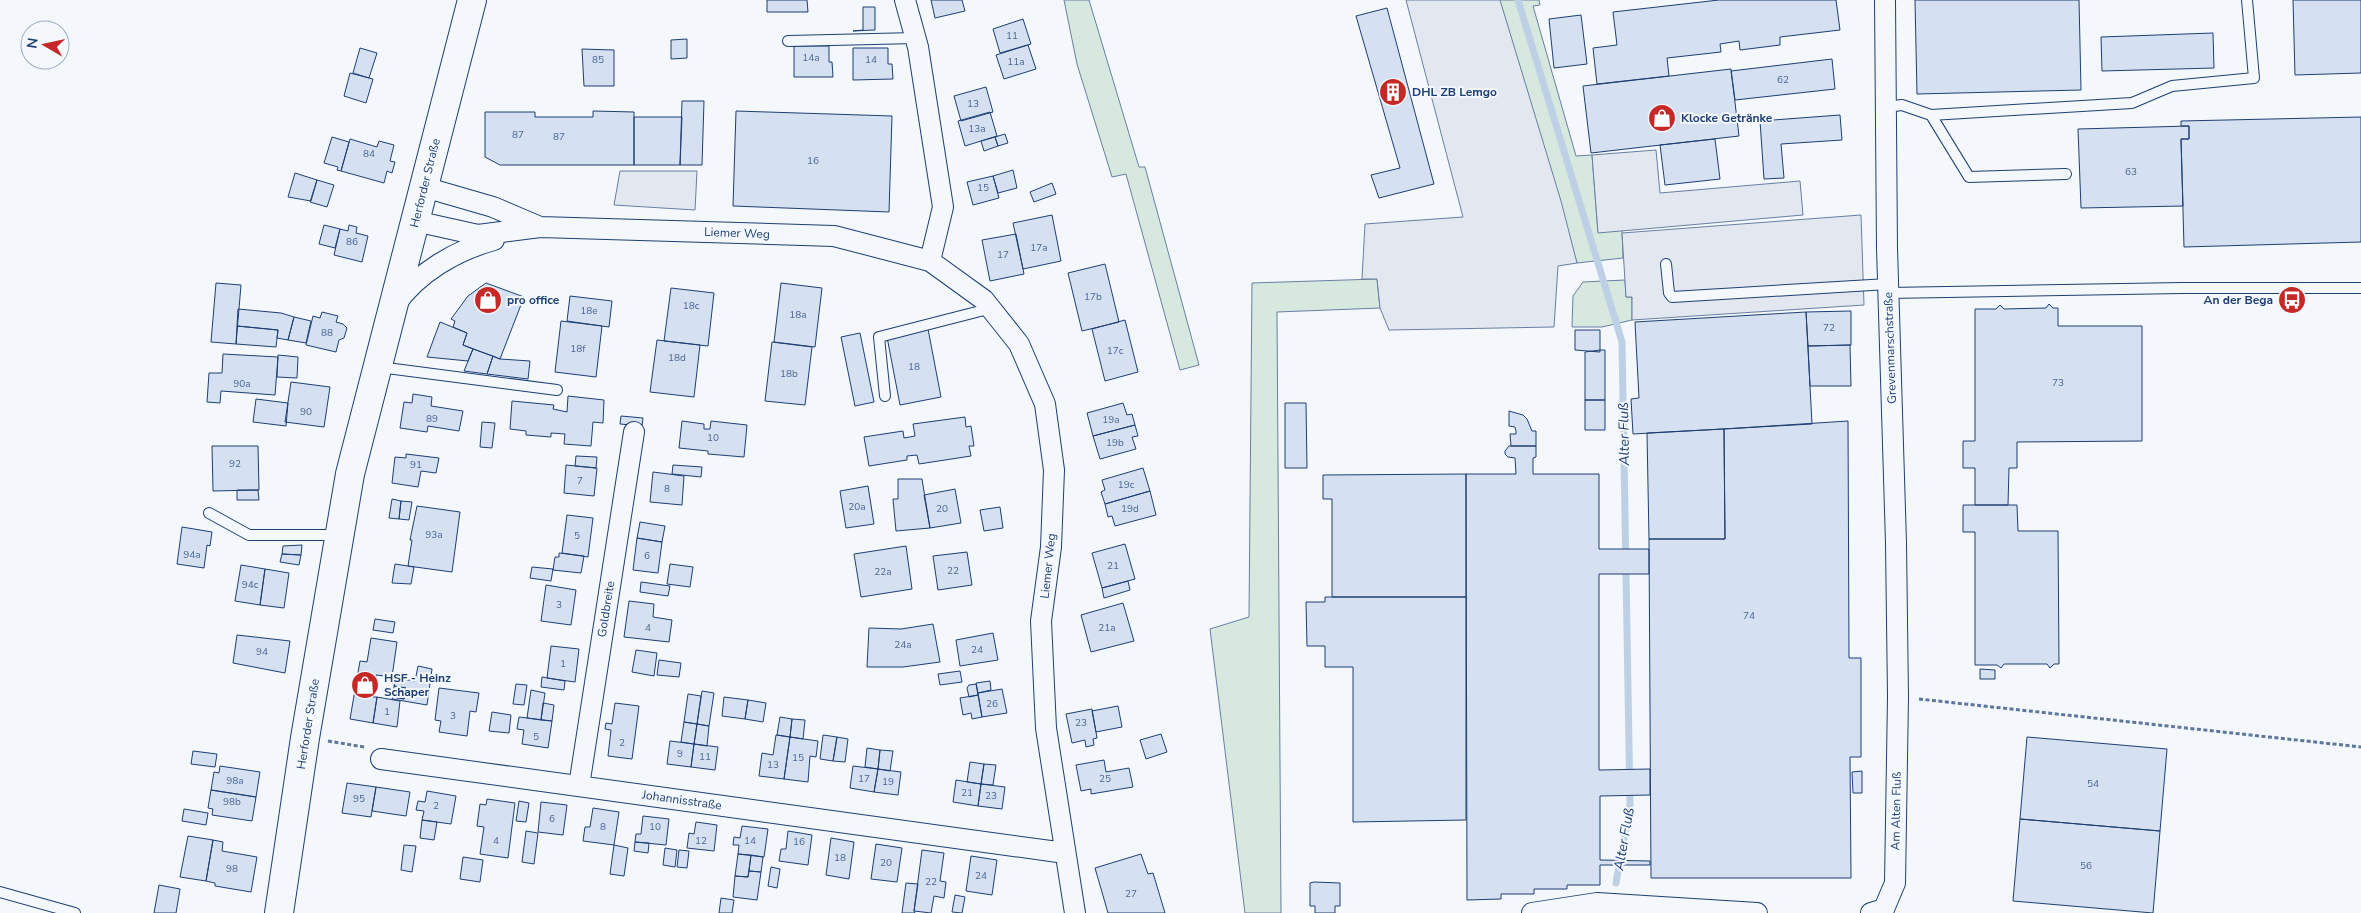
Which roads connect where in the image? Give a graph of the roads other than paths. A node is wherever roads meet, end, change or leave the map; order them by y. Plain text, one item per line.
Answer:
1 (472, 0) edge
2 (905, 0) edge
3 (1885, 0) edge
4 (2247, 0) edge
5 (916, 38) junction
6 (788, 41) dead end
7 (1886, 106) junction
8 (1931, 116) junction
9 (2066, 174) dead end
10 (424, 187) junction
11 (414, 221) junction
12 (540, 227) junction
13 (930, 262) junction
14 (1666, 264) dead end
15 (2361, 288) edge
16 (1888, 289) junction
17 (992, 308) junction
18 (393, 309) junction
19 (379, 367) junction
20 (557, 390) dead end
21 (885, 396) dead end
22 (634, 432) dead end
23 (210, 513) dead end
24 (339, 535) junction
25 (1898, 697) joint
26 (381, 759) road end
27 (579, 786) junction
28 (1065, 853) junction
29 (0, 892) edge
30 (1649, 909) edge
31 (1556, 911) edge
32 (75, 913) edge
33 (279, 913) edge
34 (1075, 913) edge
35 (1532, 913) edge
36 (1757, 913) edge
37 (1872, 913) edge

1 - 10 main road, Herforder Straße
2 - 5 street
3 - 7 street, Grevenmarschstraße
4 - 8 lane
5 - 6 lane
5 - 13 street
7 - 8 lane
7 - 16 street, Grevenmarschstraße
8 - 9 lane
10 - 11 main road, Herforder Straße
10 - 12 street, Liemer Weg
11 - 12 street, Liemer Weg
11 - 18 main road, Herforder Straße
12 - 13 street, Liemer Weg
12 - 18 street, Liemer Weg
13 - 17 street, Liemer Weg
14 - 16 lane
15 - 16 lane
16 - 25 street, Grevenmarschstraße
17 - 21 lane
17 - 28 street, Liemer Weg
18 - 19 main road, Herforder Straße
19 - 20 lane
19 - 24 main road, Herforder Straße
22 - 27 street, Goldbreite
23 - 24 lane
24 - 33 main road, Herforder Straße
25 - 37 street, Am Alten Fluß
26 - 27 street, Johannisstraße
27 - 28 street, Johannisstraße
28 - 34 street, Liemer Weg
29 - 32 lane
30 - 31 street
30 - 36 street
31 - 35 street

